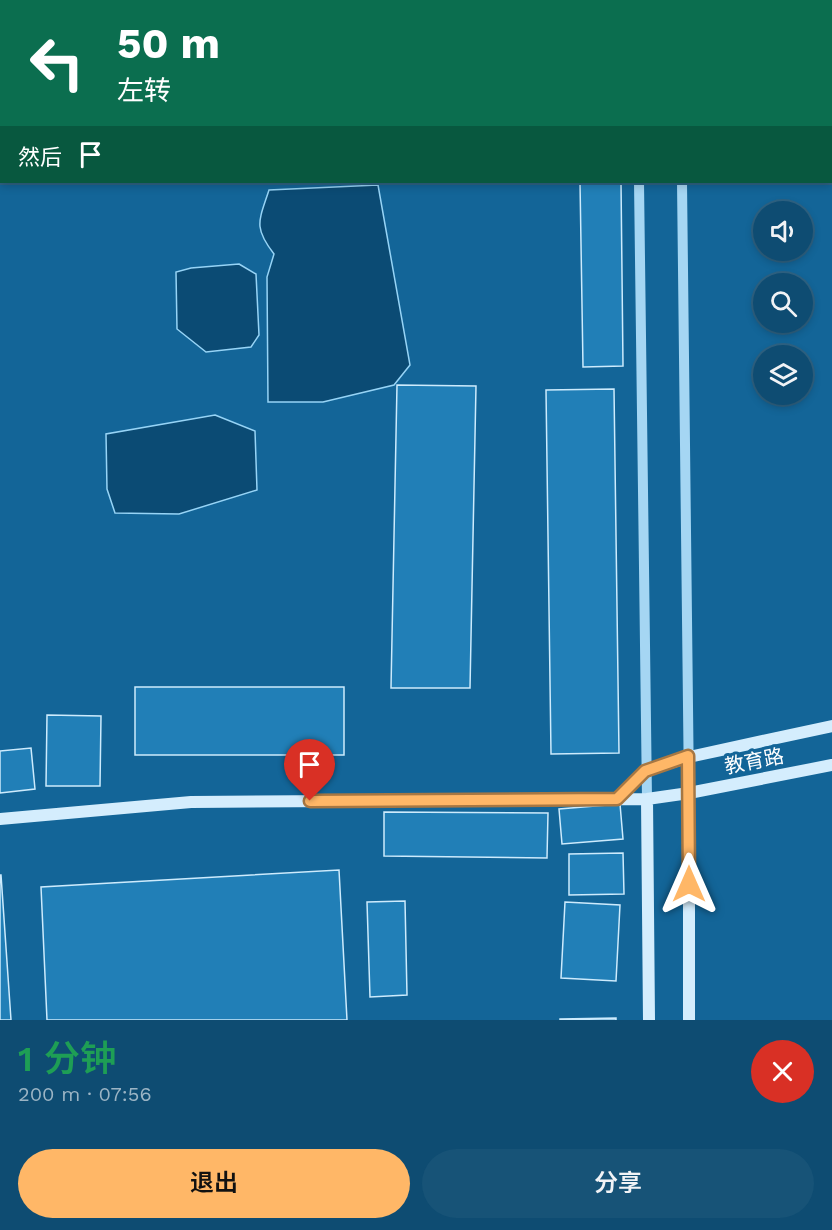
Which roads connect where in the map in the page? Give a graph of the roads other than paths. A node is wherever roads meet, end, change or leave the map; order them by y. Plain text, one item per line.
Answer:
1 (639, 183) edge
2 (682, 183) edge
3 (832, 726) edge
4 (688, 756) junction
5 (832, 765) edge
6 (645, 771) junction
7 (689, 793) junction
8 (617, 799) junction
9 (647, 799) junction
10 (0, 819) edge
11 (649, 1020) edge
12 (689, 1020) edge

1 - 6 street
2 - 4 street
3 - 4 main road
4 - 6 main road
4 - 7 street
5 - 7 main road, 教育路
6 - 8 main road
6 - 9 street
7 - 9 main road, 教育路
7 - 12 main road
8 - 9 main road, 教育路
8 - 10 main road, 教育路
9 - 11 main road

